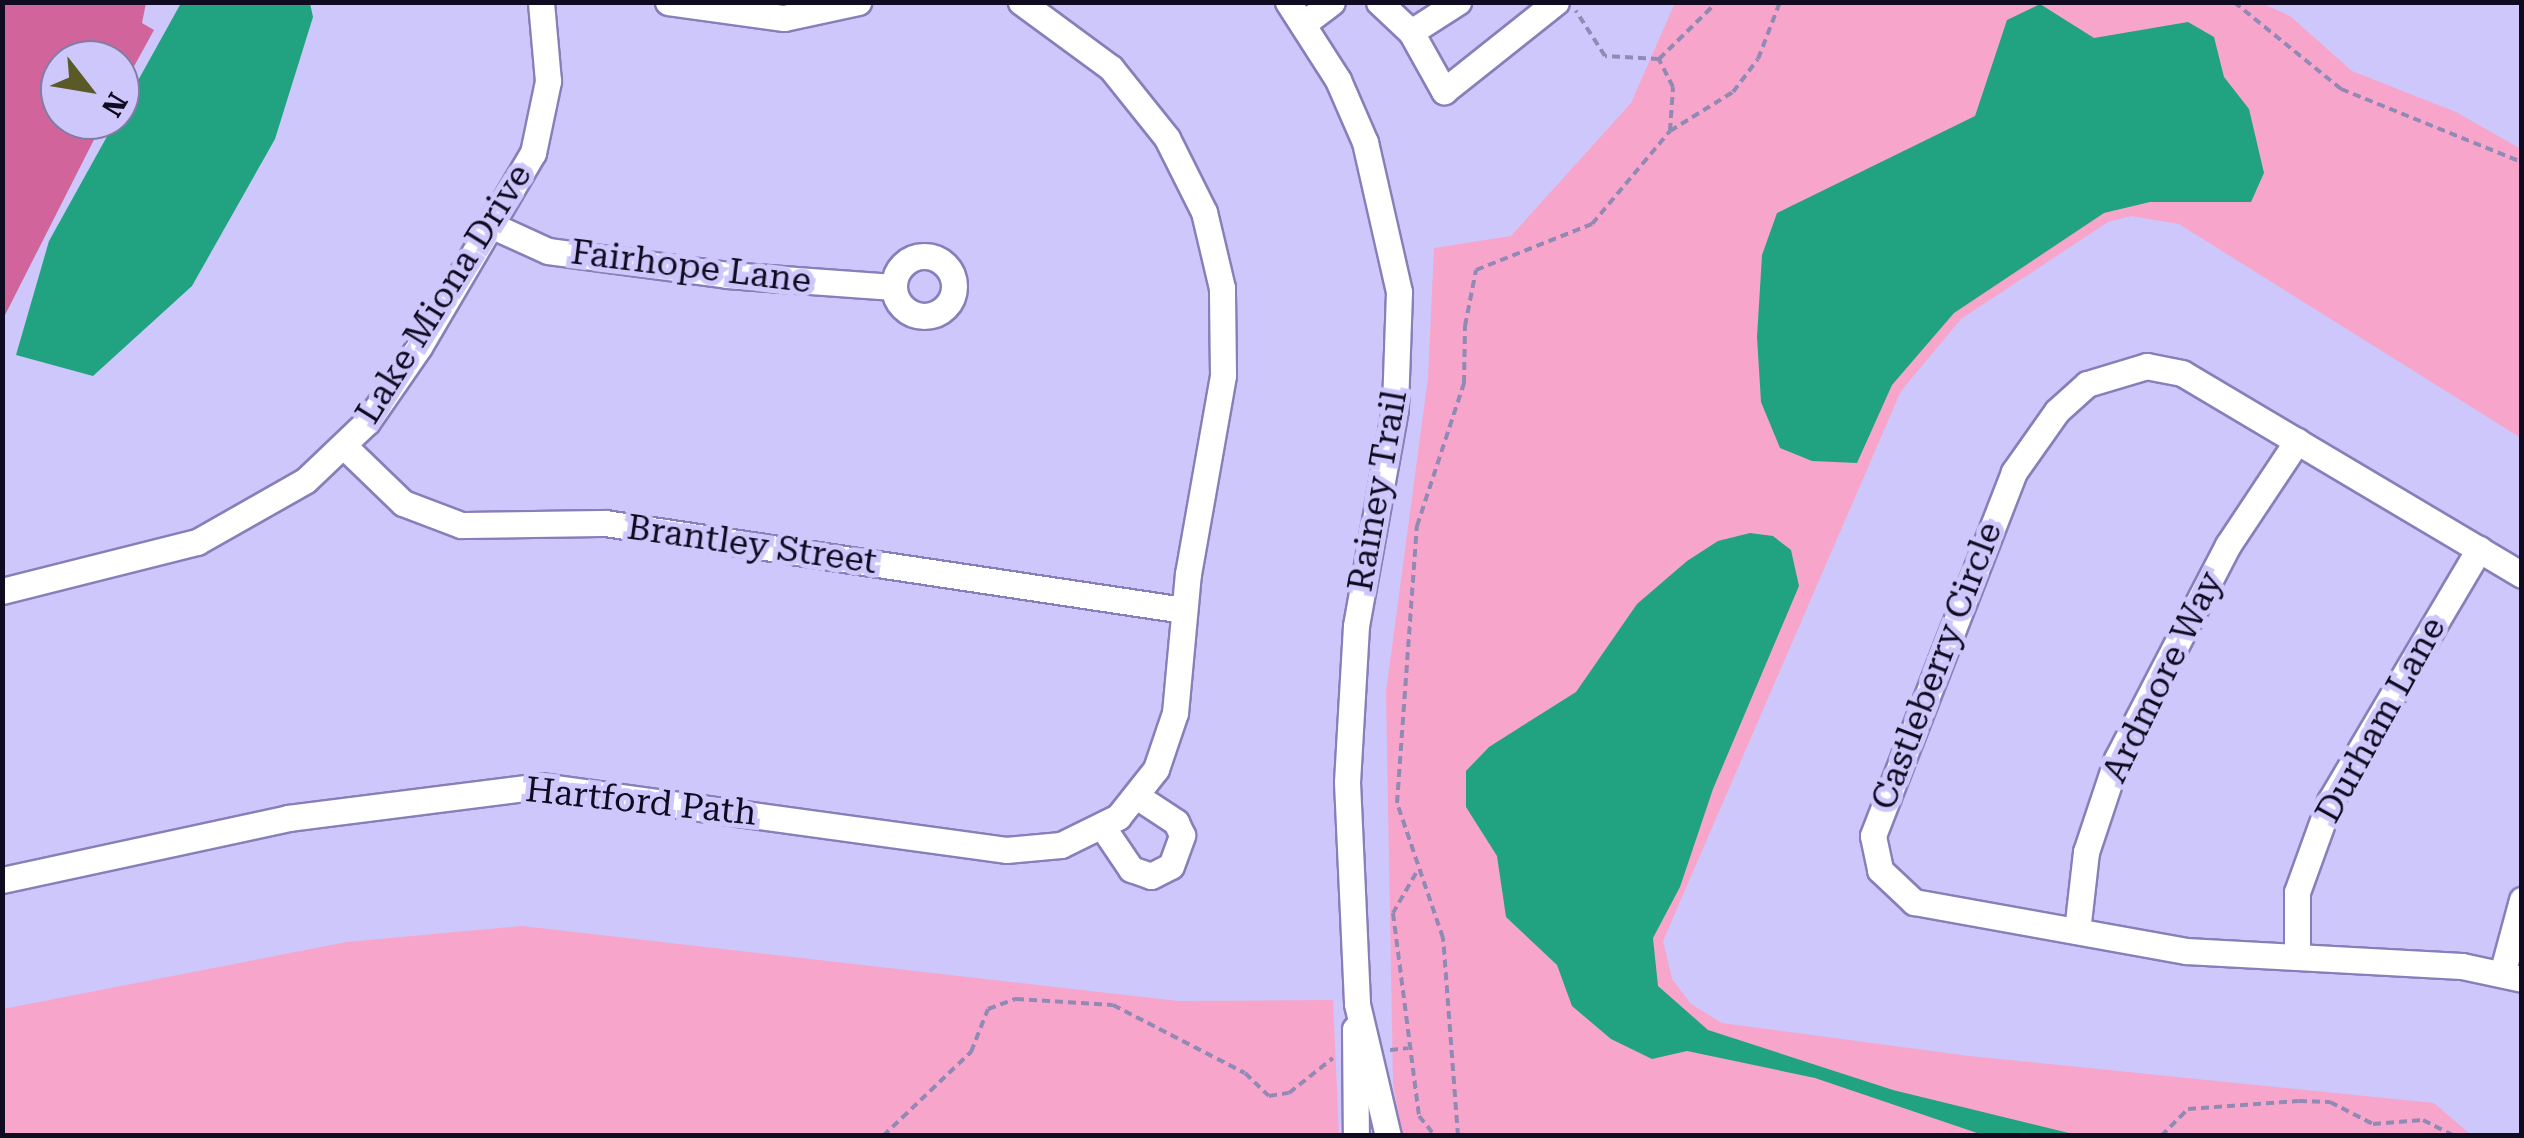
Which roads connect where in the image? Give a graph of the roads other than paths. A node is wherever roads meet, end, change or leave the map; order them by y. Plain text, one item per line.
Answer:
1 (668, 2) edge
2 (858, 2) edge
3 (1021, 2) edge
4 (1332, 2) edge
5 (1379, 2) edge
6 (1458, 2) edge
7 (546, 4) edge
8 (1565, 5) edge
9 (1295, 13) edge
10 (1411, 32) junction
11 (493, 226) junction
12 (894, 287) dead end
13 (2297, 441) junction
14 (344, 446) junction
15 (2479, 550) junction
16 (2522, 575) edge
17 (2, 591) edge
18 (1184, 610) junction
19 (1138, 797) junction
20 (1102, 826) junction
21 (2, 880) edge
22 (2522, 900) edge
23 (2078, 931) junction
24 (2297, 956) junction
25 (2512, 976) edge
26 (1357, 1004) junction
27 (1356, 1136) edge
28 (1388, 1136) edge

1 - 2 street
3 - 18 street, Hartford Path
4 - 9 street
5 - 10 street
6 - 10 street
7 - 11 street, Lake Miona Drive
8 - 10 street
9 - 26 street, Rainey Trail
11 - 12 street, Fairhope Lane
11 - 14 street, Lake Miona Drive
13 - 15 street, Castleberry Circle
13 - 23 street, Ardmore Way
13 - 23 street, Castleberry Circle
14 - 17 street, Lake Miona Drive
14 - 18 street, Brantley Street
15 - 16 street, Castleberry Circle
15 - 24 street, Durham Lane
18 - 19 street, Hartford Path
19 - 20 street, Hartford Path
19 - 20 street
20 - 21 street, Hartford Path
22 - 25 street
23 - 24 street, Castleberry Circle
24 - 25 street, Castleberry Circle
26 - 27 street, Rainey Trail
26 - 28 street, Rainey Trail

